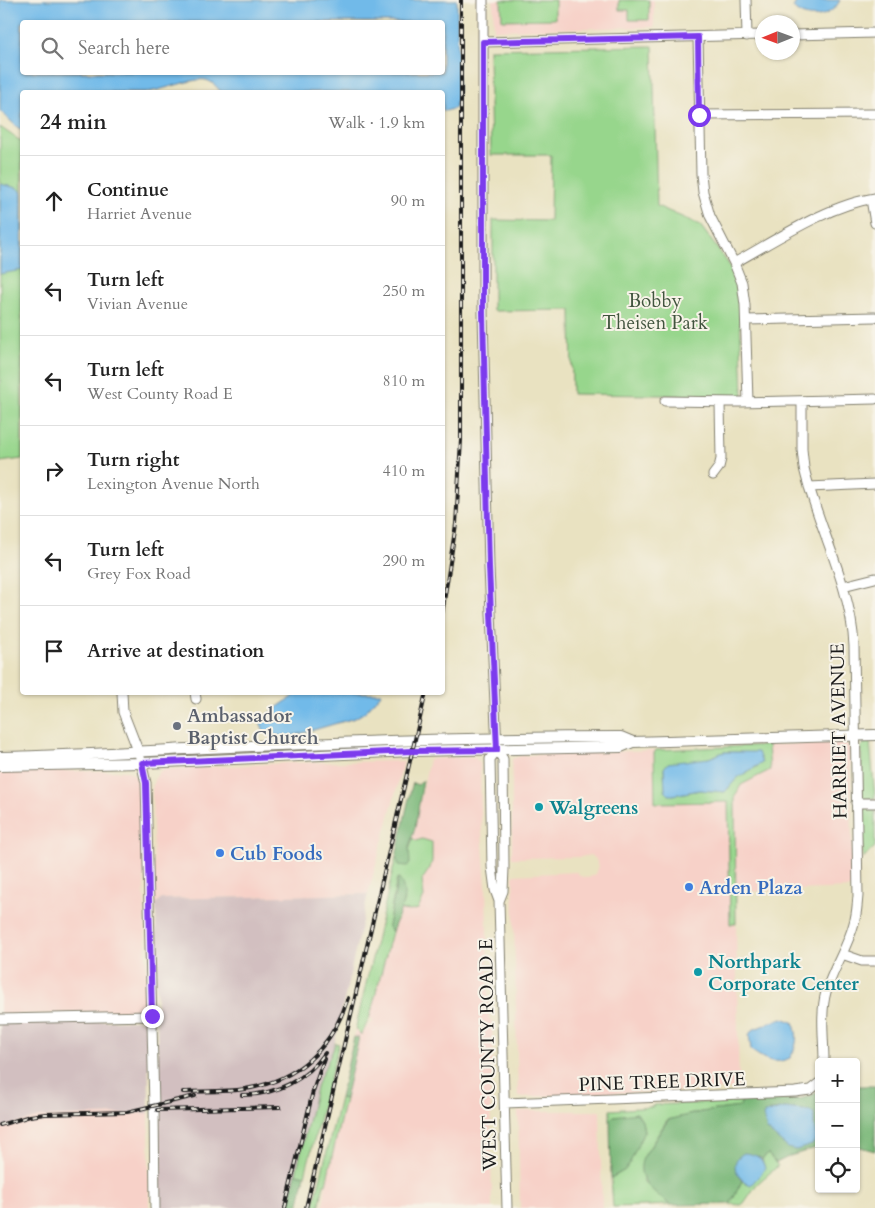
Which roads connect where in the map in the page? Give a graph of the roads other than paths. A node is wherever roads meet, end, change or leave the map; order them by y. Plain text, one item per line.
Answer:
1 (483, 0) edge
2 (746, 0) edge
3 (875, 33) edge
4 (755, 35) edge
5 (800, 35) edge
6 (747, 36) junction
7 (698, 37) junction
8 (483, 42) junction
9 (875, 114) edge
10 (699, 115) junction
11 (873, 198) edge
12 (875, 223) edge
13 (734, 263) junction
14 (875, 317) edge
15 (746, 320) junction
16 (875, 399) edge
17 (665, 401) dead end
18 (802, 401) junction
19 (720, 402) junction
20 (748, 402) junction
21 (713, 475) dead end
22 (875, 484) edge
23 (809, 487) junction
24 (875, 578) edge
25 (842, 586) junction
26 (122, 695) edge
27 (855, 735) junction
28 (875, 735) edge
29 (497, 738) junction
30 (632, 742) junction
31 (497, 750) junction
32 (0, 757) edge
33 (140, 758) junction
34 (0, 766) edge
35 (856, 803) junction
36 (875, 803) edge
37 (842, 954) junction
38 (875, 961) edge
39 (152, 1016) junction
40 (0, 1019) edge
41 (824, 1058) edge
42 (815, 1086) edge
43 (505, 1103) junction
44 (154, 1208) edge
45 (507, 1208) edge

1 - 8 street, WEST COUNTY ROAD E
2 - 6 street
3 - 5 street
4 - 6 street
6 - 7 street
7 - 8 street
7 - 10 street
8 - 29 street, WEST COUNTY ROAD E
9 - 10 street
10 - 13 street
11 - 12 street
11 - 13 street
13 - 15 street
14 - 15 street
15 - 20 street
16 - 18 street
17 - 19 street
18 - 20 street
18 - 23 street, HARRIET AVENUE
19 - 20 street
19 - 21 street
22 - 23 street
23 - 25 street, HARRIET AVENUE
24 - 25 street
25 - 27 street, HARRIET AVENUE
26 - 33 street
27 - 28 main road
27 - 30 main road
27 - 35 street, HARRIET AVENUE
29 - 30 main road
29 - 31 street, WEST COUNTY ROAD E
29 - 33 main road
30 - 31 main road
31 - 33 main road
31 - 43 street, WEST COUNTY ROAD E
32 - 33 main road
33 - 34 main road
33 - 39 street
35 - 36 street
35 - 37 street, HARRIET AVENUE
37 - 38 street
37 - 41 street, HARRIET AVENUE
39 - 40 street
39 - 44 street
42 - 43 street, PINE TREE DRIVE
43 - 45 street, WEST COUNTY ROAD E

